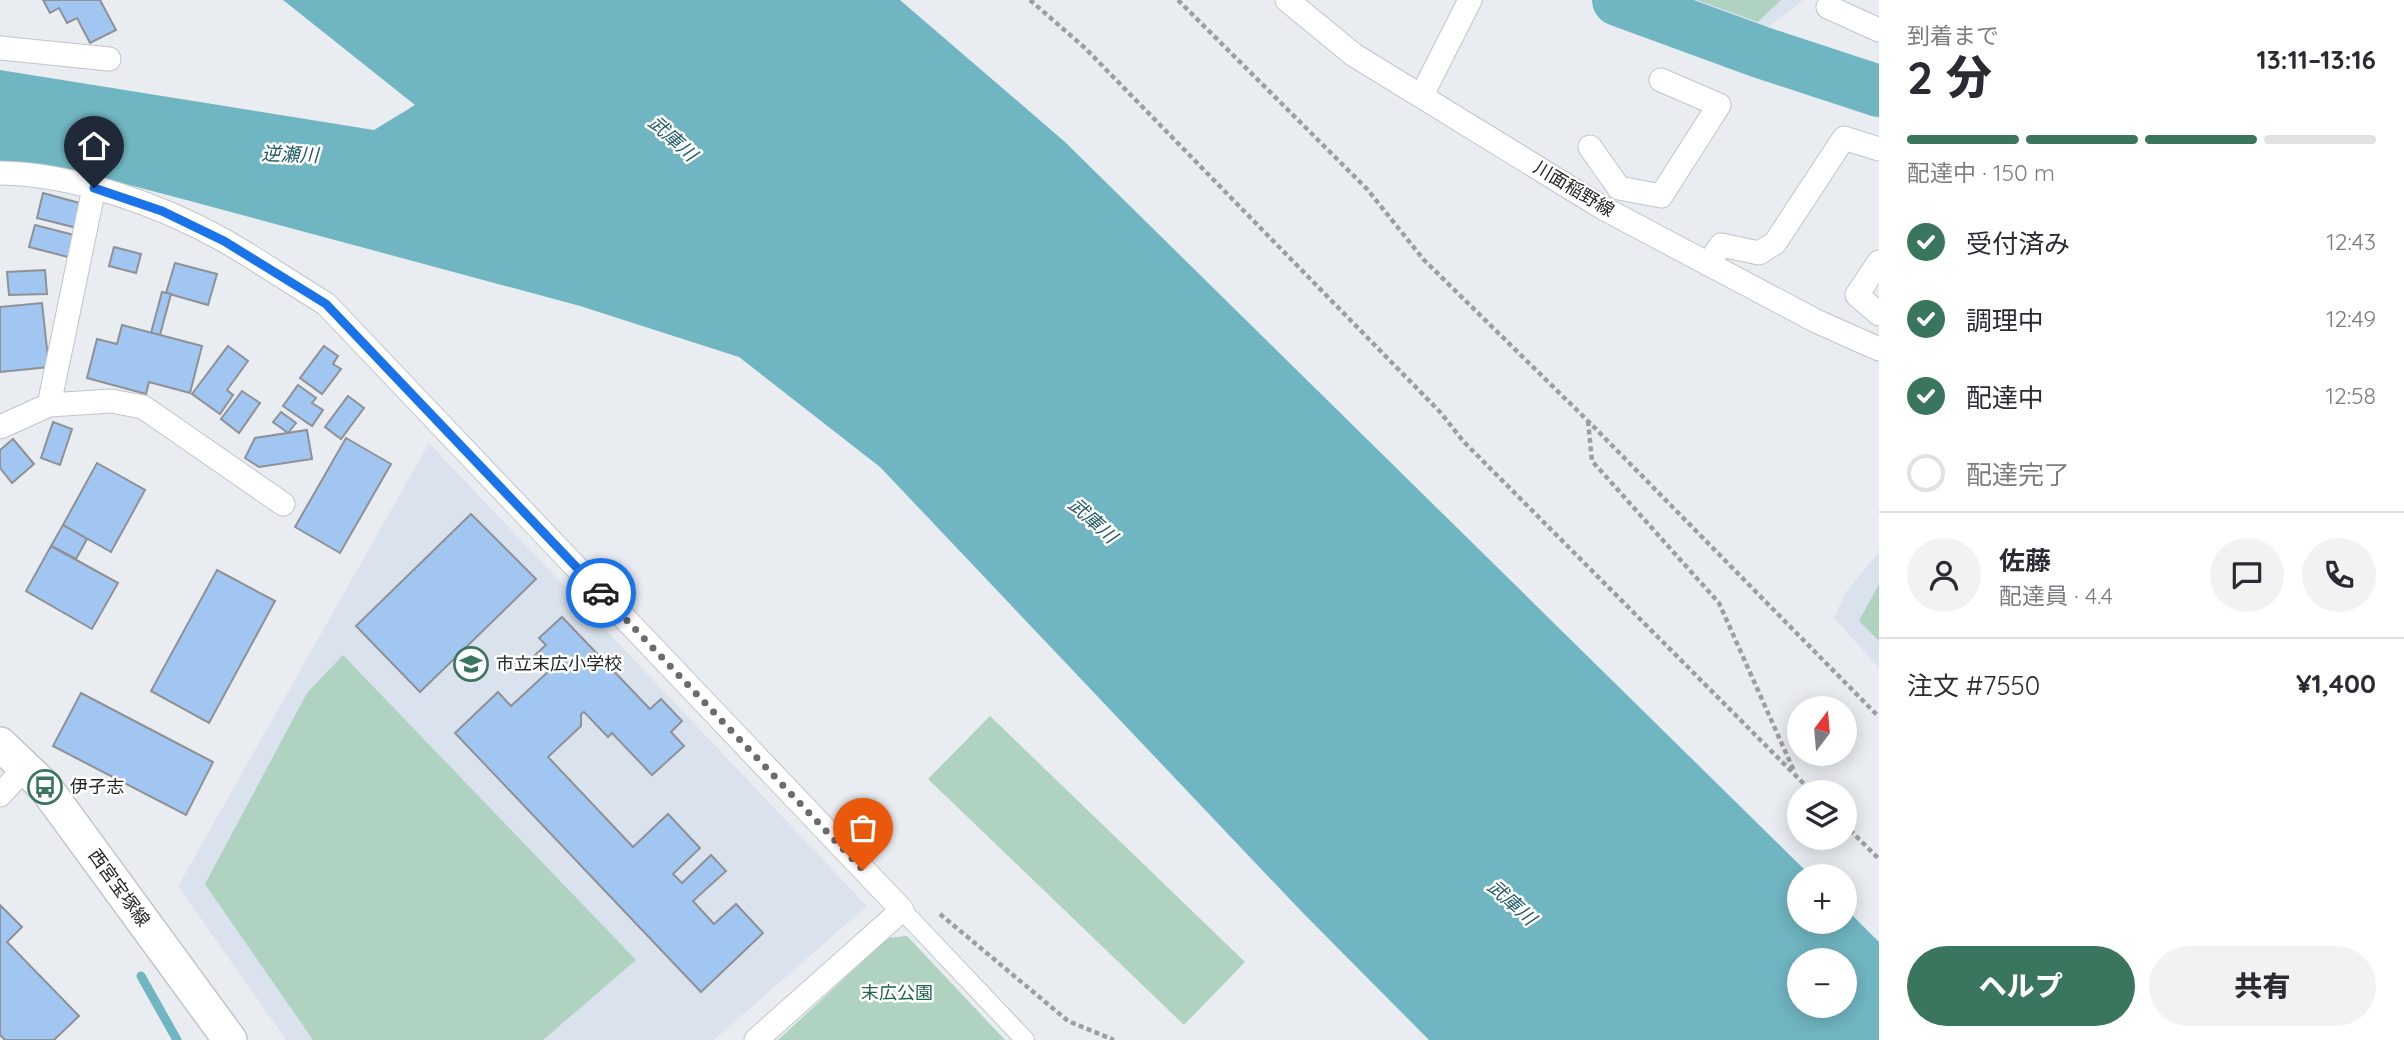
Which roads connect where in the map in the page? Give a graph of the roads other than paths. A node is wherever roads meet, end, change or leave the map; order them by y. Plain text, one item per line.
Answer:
1 (1287, 0) edge
2 (1470, 0) edge
3 (1829, 7) dead end
4 (1879, 30) edge
5 (0, 48) edge
6 (109, 59) dead end
7 (1661, 80) dead end
8 (1422, 95) junction
9 (1590, 147) dead end
10 (1879, 149) edge
11 (0, 173) edge
12 (94, 188) junction
13 (1619, 188) junction
14 (1603, 208) junction
15 (1879, 262) edge
16 (1708, 264) junction
17 (1879, 314) edge
18 (1879, 349) edge
19 (49, 405) junction
20 (0, 427) edge
21 (283, 504) dead end
22 (0, 744) edge
23 (26, 768) junction
24 (0, 795) edge
25 (902, 910) junction
26 (230, 1040) edge
27 (756, 1040) edge
28 (1026, 1040) edge

1 - 8 street, 川面稲野線
2 - 8 street
3 - 4 street
5 - 6 street
7 - 13 street
8 - 14 street, 川面稲野線
9 - 13 street
10 - 16 street
11 - 12 street
12 - 19 street
12 - 25 street
13 - 14 street
14 - 16 street, 川面稲野線
15 - 17 street
16 - 18 street, 川面稲野線
19 - 20 street
19 - 21 street
22 - 23 main road, 西宮宝塚線
23 - 24 street
23 - 26 main road, 西宮宝塚線
25 - 27 street
25 - 28 street

